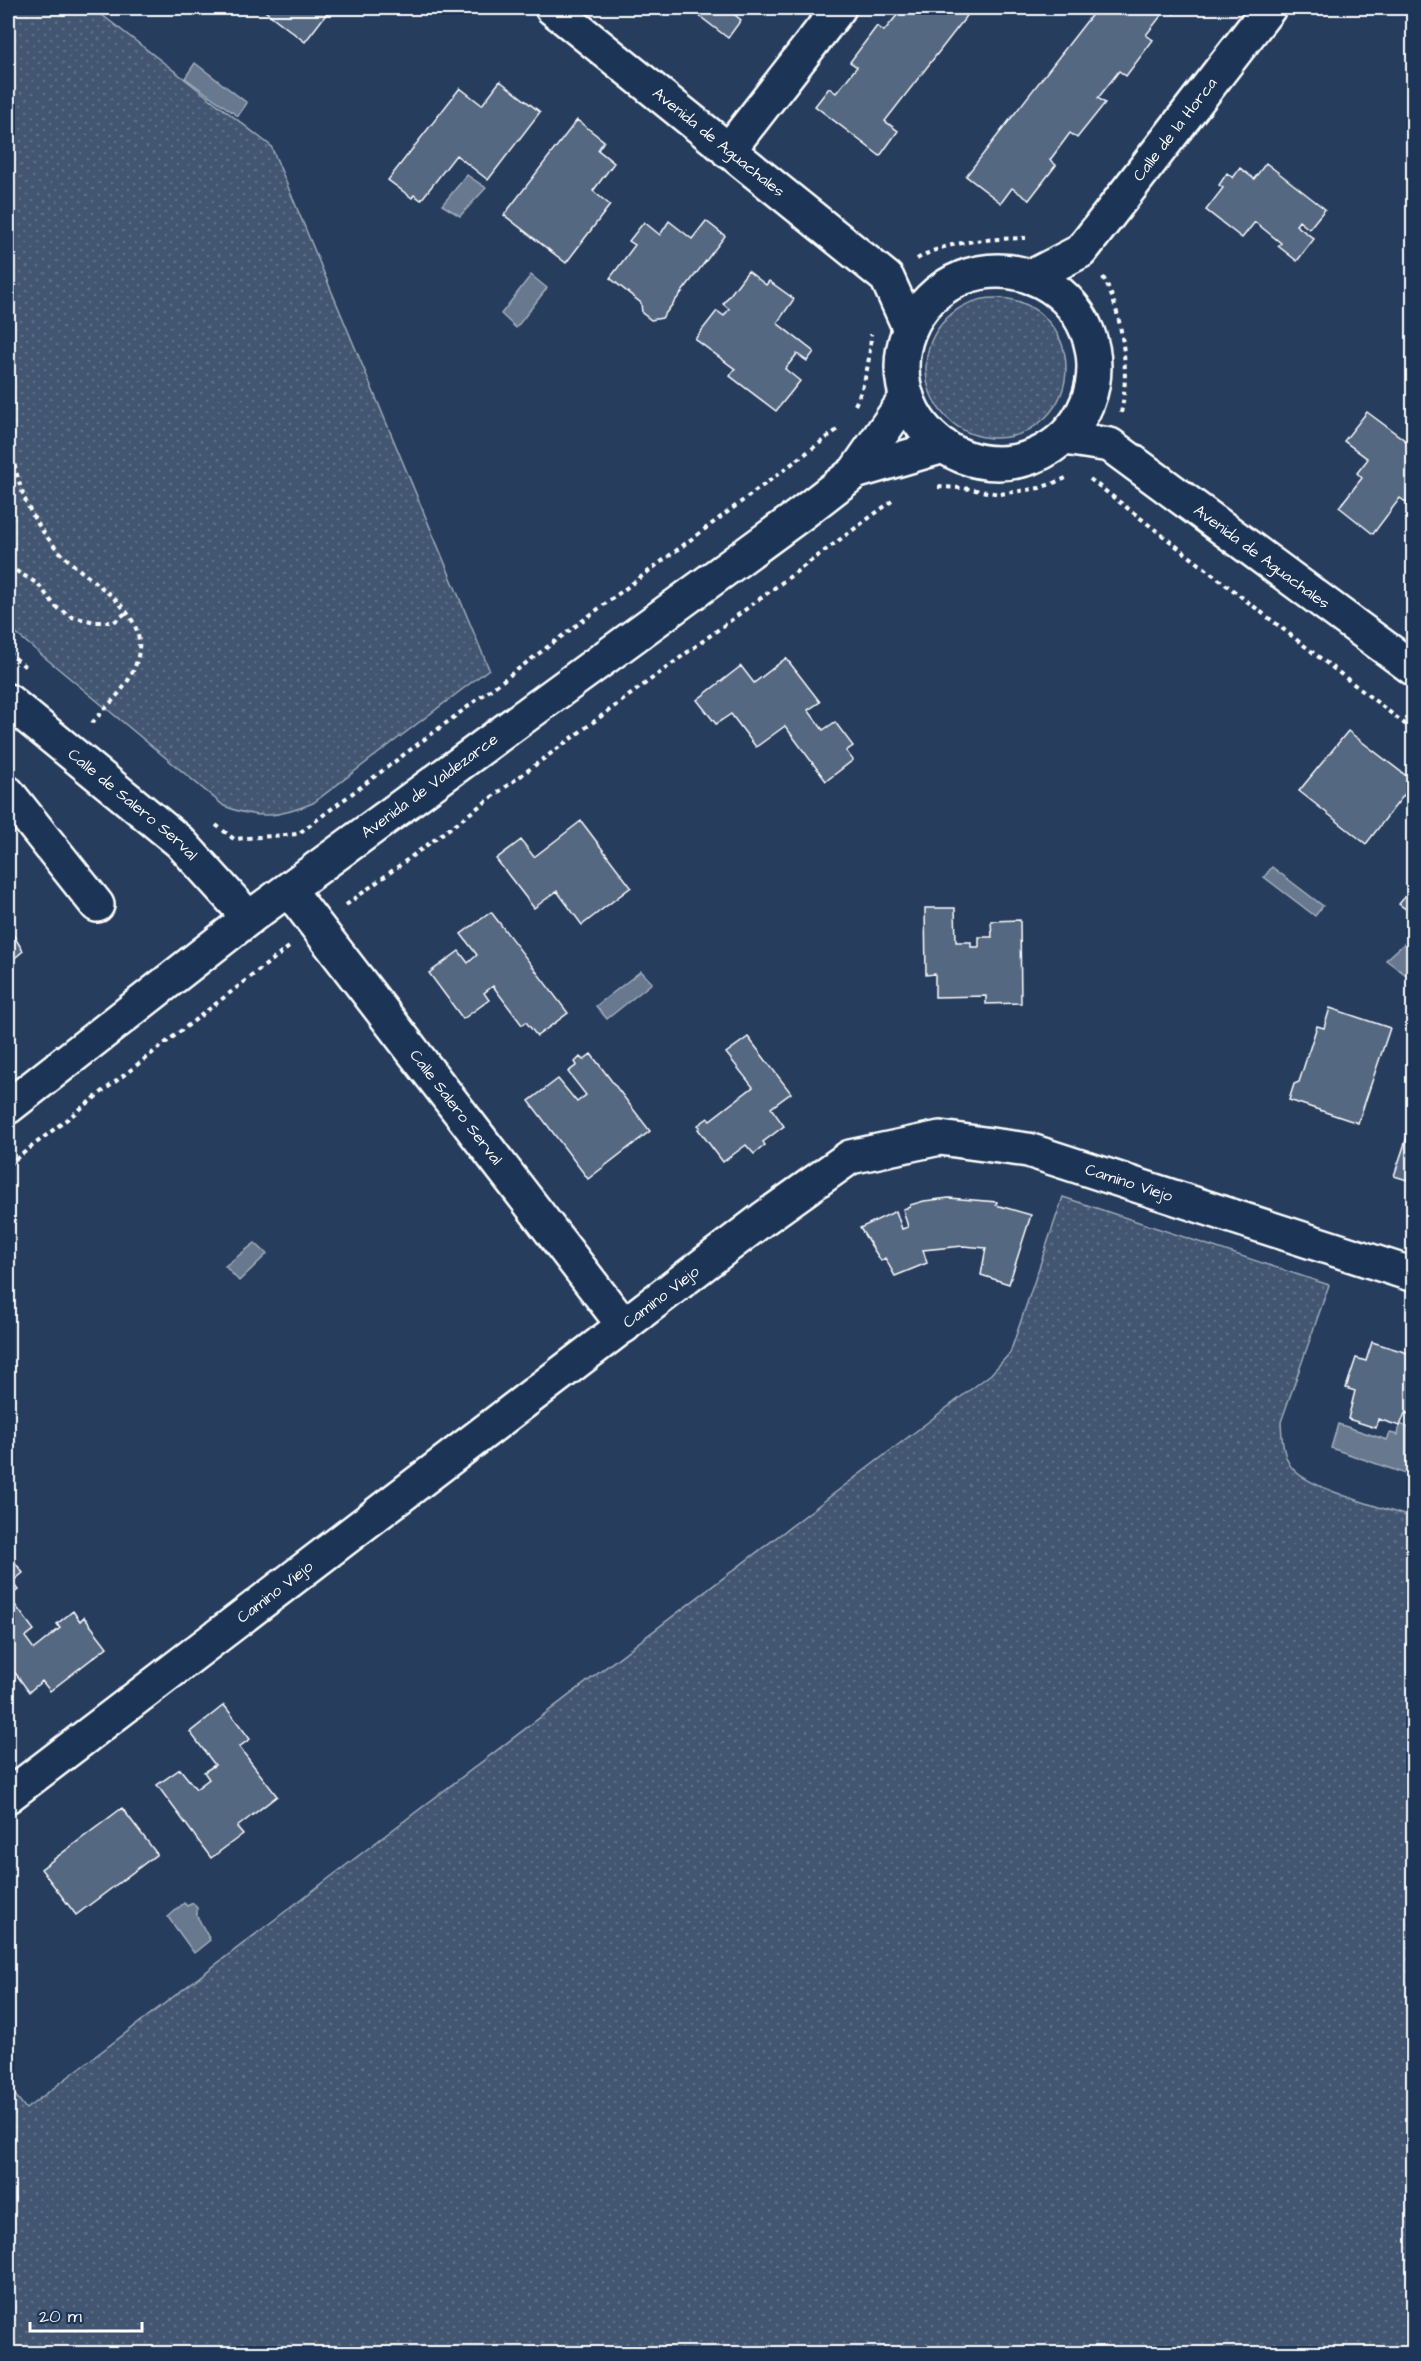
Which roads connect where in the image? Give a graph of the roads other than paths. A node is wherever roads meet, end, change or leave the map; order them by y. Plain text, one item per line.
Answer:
1 (552, 8) edge
2 (839, 8) edge
3 (1269, 8) edge
4 (728, 151) junction
5 (1081, 251) junction
6 (1031, 277) junction
7 (887, 278) junction
8 (943, 283) junction
9 (1071, 304) junction
10 (909, 327) junction
11 (907, 397) junction
12 (1089, 399) junction
13 (1065, 438) junction
14 (1110, 445) junction
15 (944, 446) junction
16 (855, 472) junction
17 (1413, 669) edge
18 (8, 701) edge
19 (8, 793) edge
20 (289, 890) junction
21 (97, 905) dead end
22 (249, 918) junction
23 (8, 1107) edge
24 (1413, 1275) edge
25 (624, 1326) junction
26 (8, 1796) edge

1 - 4 street, Avenida de Aguachales
2 - 4 street
3 - 5 street, Calle de la Horca
4 - 7 street, Avenida de Aguachales
5 - 6 street, Calle de la Horca
5 - 9 street, Calle de la Horca
6 - 8 street
6 - 9 street
7 - 8 street
7 - 10 street, Avenida de Aguachales
8 - 10 street
9 - 12 street
10 - 11 street
11 - 15 street
11 - 16 street, Avenida de Valdezarce
12 - 13 street
12 - 14 street, Avenida de Aguachales
13 - 14 street, Avenida de Aguachales
13 - 15 street
14 - 17 street, Avenida de Aguachales
15 - 16 street, Avenida de Valdezarce
16 - 20 street, Avenida de Valdezarce
18 - 22 street, Calle de Salero Serval
19 - 21 street
20 - 22 street, Avenida de Valdezarce
20 - 25 street, Calle Salero Serval
22 - 23 street, Avenida de Valdezarce
24 - 25 street, Camino Viejo
25 - 26 street, Camino Viejo

